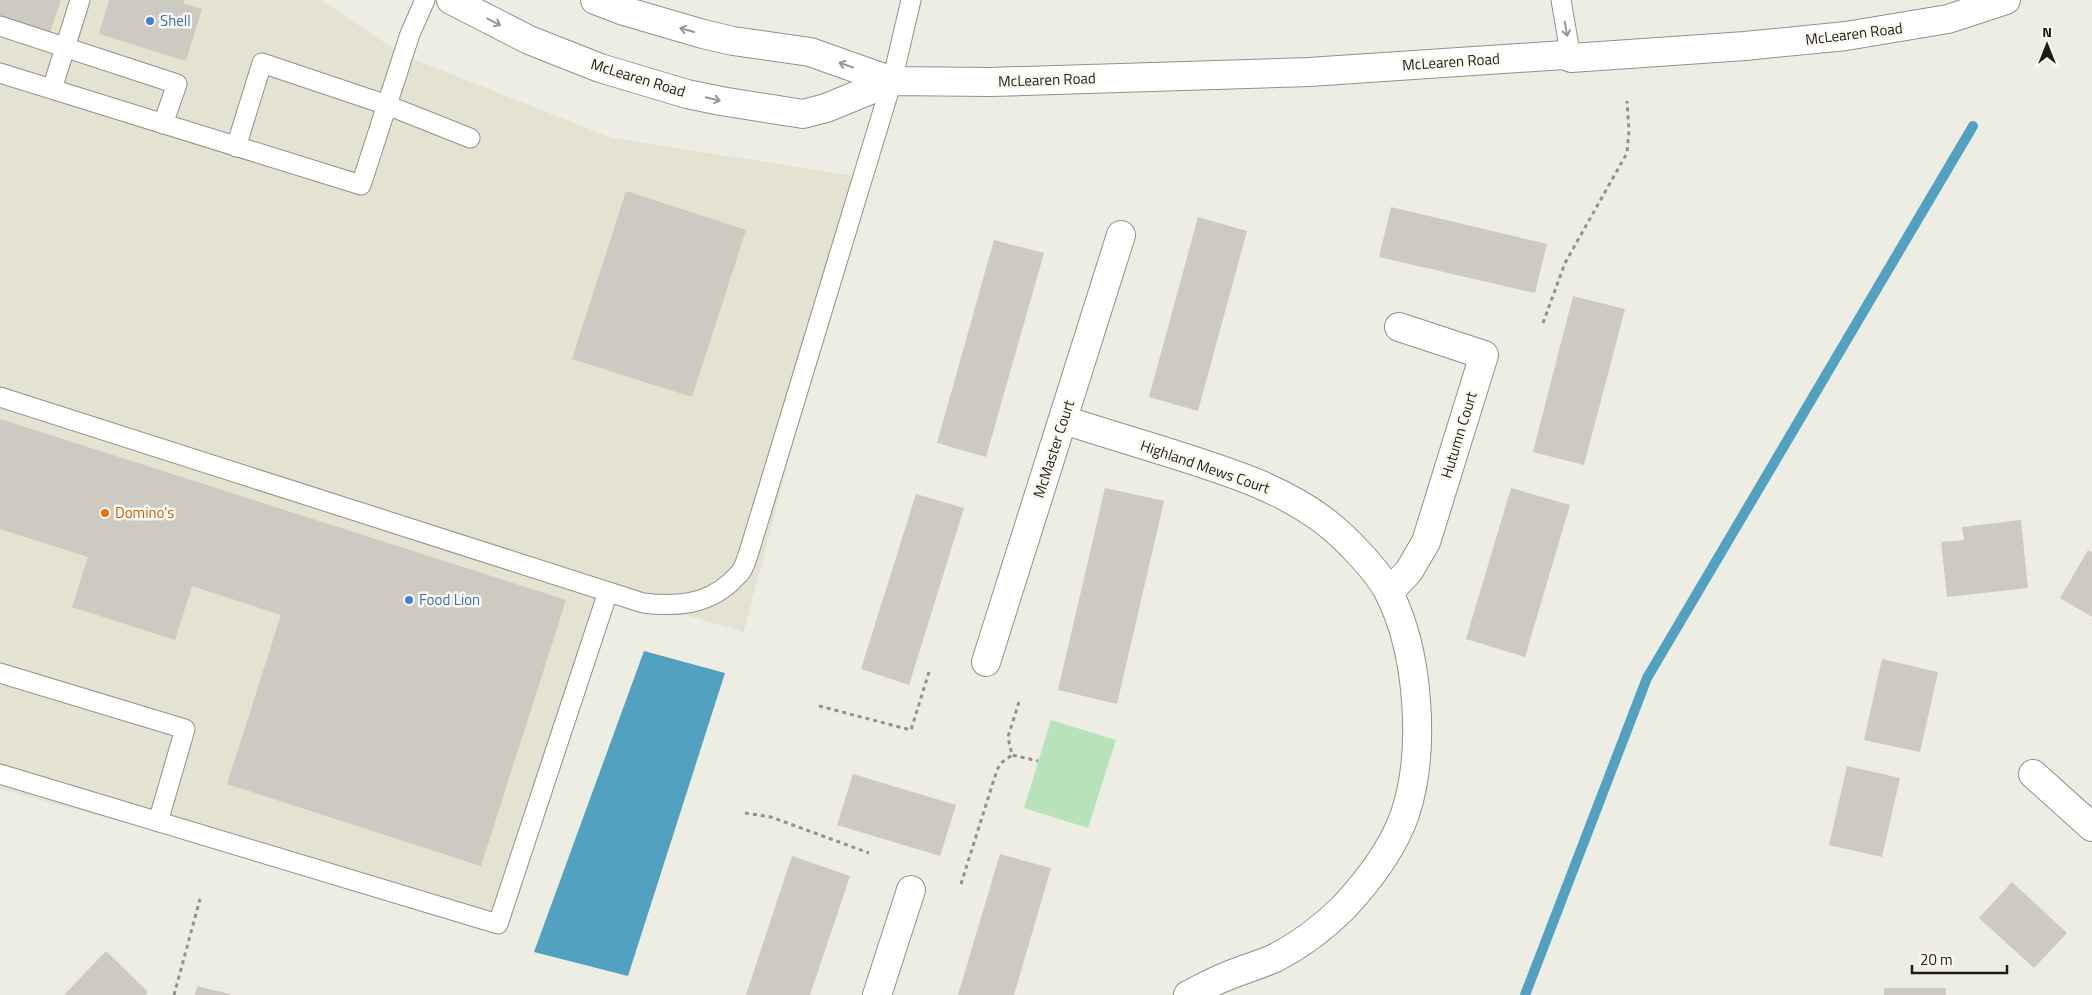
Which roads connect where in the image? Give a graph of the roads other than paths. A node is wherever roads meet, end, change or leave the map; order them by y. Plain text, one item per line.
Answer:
1 (80, 0) edge
2 (425, 0) edge
3 (451, 0) edge
4 (595, 0) edge
5 (911, 0) edge
6 (1561, 0) edge
7 (2006, 0) edge
8 (0, 26) edge
9 (65, 47) junction
10 (1571, 58) junction
11 (0, 73) edge
12 (892, 81) junction
13 (52, 89) junction
14 (387, 105) junction
15 (163, 124) junction
16 (470, 138) dead end
17 (236, 147) junction
18 (1121, 235) dead end
19 (1399, 327) dead end
20 (0, 397) edge
21 (1064, 420) junction
22 (608, 592) junction
23 (1389, 592) junction
24 (986, 662) dead end
25 (0, 673) edge
26 (0, 774) edge
27 (2032, 774) dead end
28 (158, 822) junction
29 (2092, 827) edge
30 (911, 890) dead end
31 (877, 995) edge
32 (1188, 995) edge

1 - 9 lane
2 - 14 lane
3 -> 12 street, McLearen Road
12 -> 4 street, McLearen Road
5 - 12 lane
6 -> 10 lane
7 - 10 street, McLearen Road
8 - 9 lane
9 - 13 lane
9 - 15 lane
10 - 12 street, McLearen Road
11 - 13 lane
12 - 22 lane
13 - 15 lane
14 - 16 lane
14 - 17 lane
14 - 17 lane
15 - 17 lane
18 - 21 street, McMaster Court
19 - 23 street, Hutumn Court
20 - 22 lane
21 - 23 street, Highland Mews Court
21 - 24 street, McMaster Court
22 - 28 lane
23 - 32 street, Highland Mews Court
25 - 28 lane
26 - 28 lane
27 - 29 street
30 - 31 street

